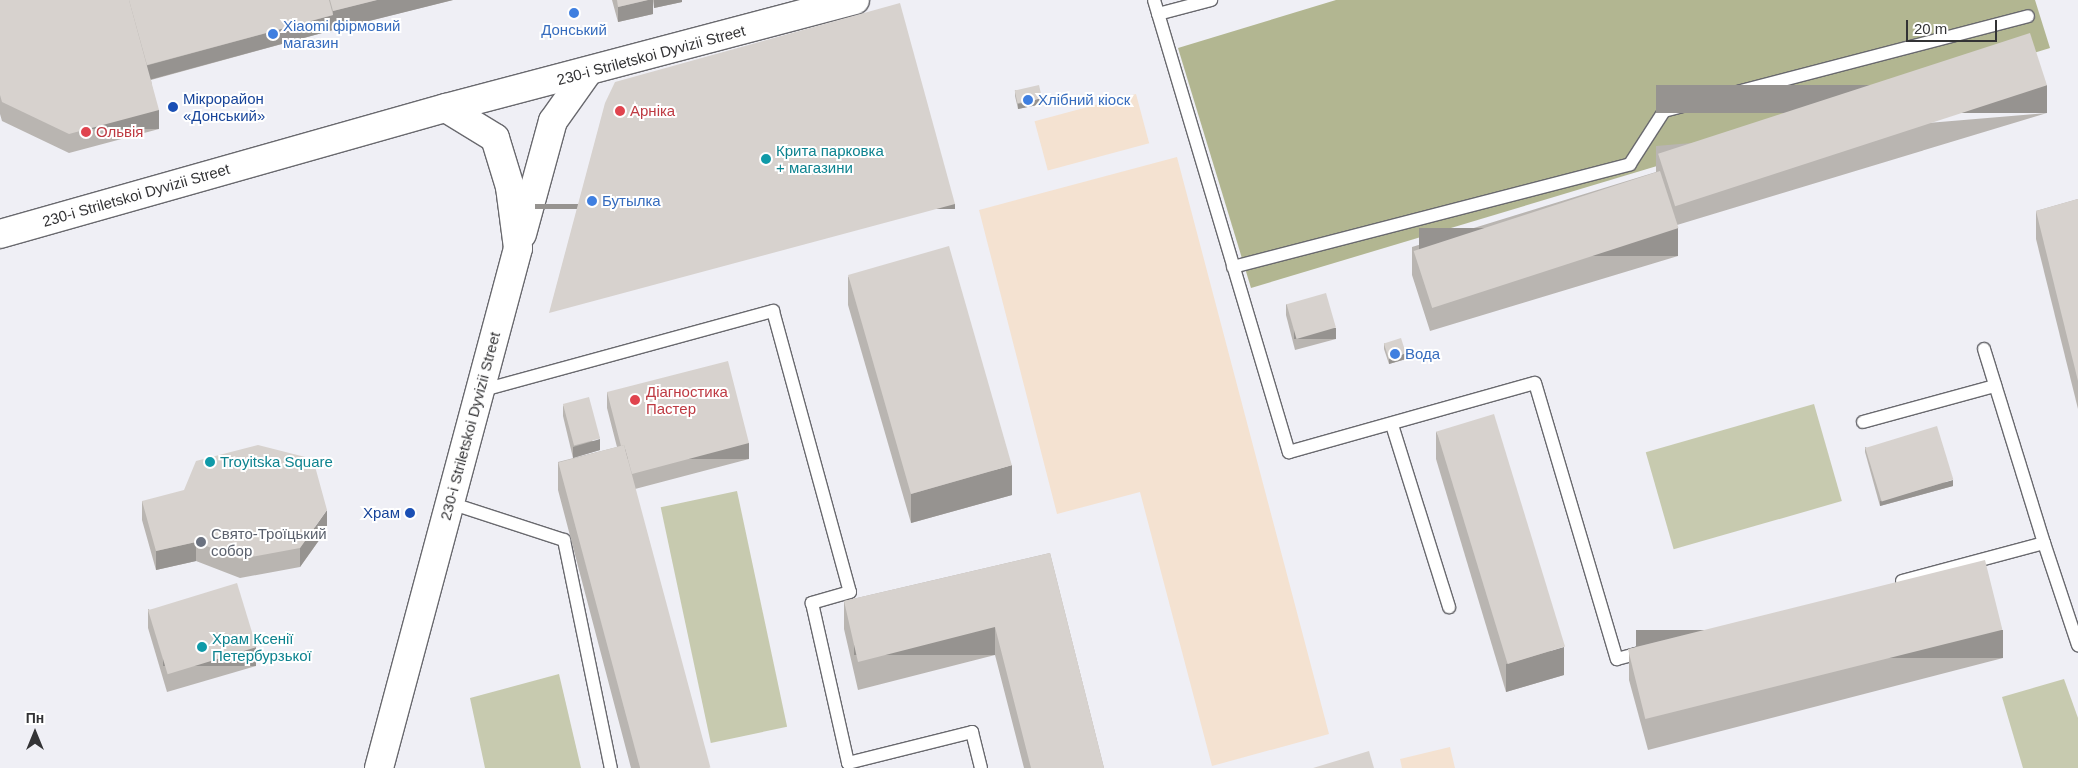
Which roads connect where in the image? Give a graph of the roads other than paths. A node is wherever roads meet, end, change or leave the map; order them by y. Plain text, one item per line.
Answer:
1 (855, 0) edge
2 (1154, 0) edge
3 (1211, 0) edge
4 (1158, 14) junction
5 (2028, 16) dead end
6 (587, 73) junction
7 (446, 108) junction
8 (2, 232) edge
9 (518, 248) junction
10 (1233, 267) junction
11 (1984, 349) dead end
12 (1996, 386) junction
13 (480, 392) junction
14 (1863, 422) dead end
15 (1392, 425) junction
16 (450, 503) junction
17 (2044, 543) junction
18 (1891, 584) edge
19 (1449, 607) dead end
20 (2078, 645) edge
21 (1664, 646) edge
22 (379, 768) edge
23 (611, 768) edge
24 (981, 768) edge

1 - 6 street, 230-i Striletskoi Dyvizii Street
2 - 4 lane
3 - 4 lane
4 - 10 lane
5 - 10 lane
6 - 7 street, 230-i Striletskoi Dyvizii Street
6 - 9 street
7 - 8 street, 230-i Striletskoi Dyvizii Street
7 - 9 street, 230-i Striletskoi Dyvizii Street
9 - 13 street, 230-i Striletskoi Dyvizii Street
10 - 15 lane
11 - 12 lane
12 - 14 lane
12 - 17 lane
13 - 16 street, 230-i Striletskoi Dyvizii Street
13 - 24 lane
15 - 19 lane
15 - 21 lane
16 - 22 street, 230-i Striletskoi Dyvizii Street
16 - 23 lane
17 - 18 lane
17 - 20 lane

